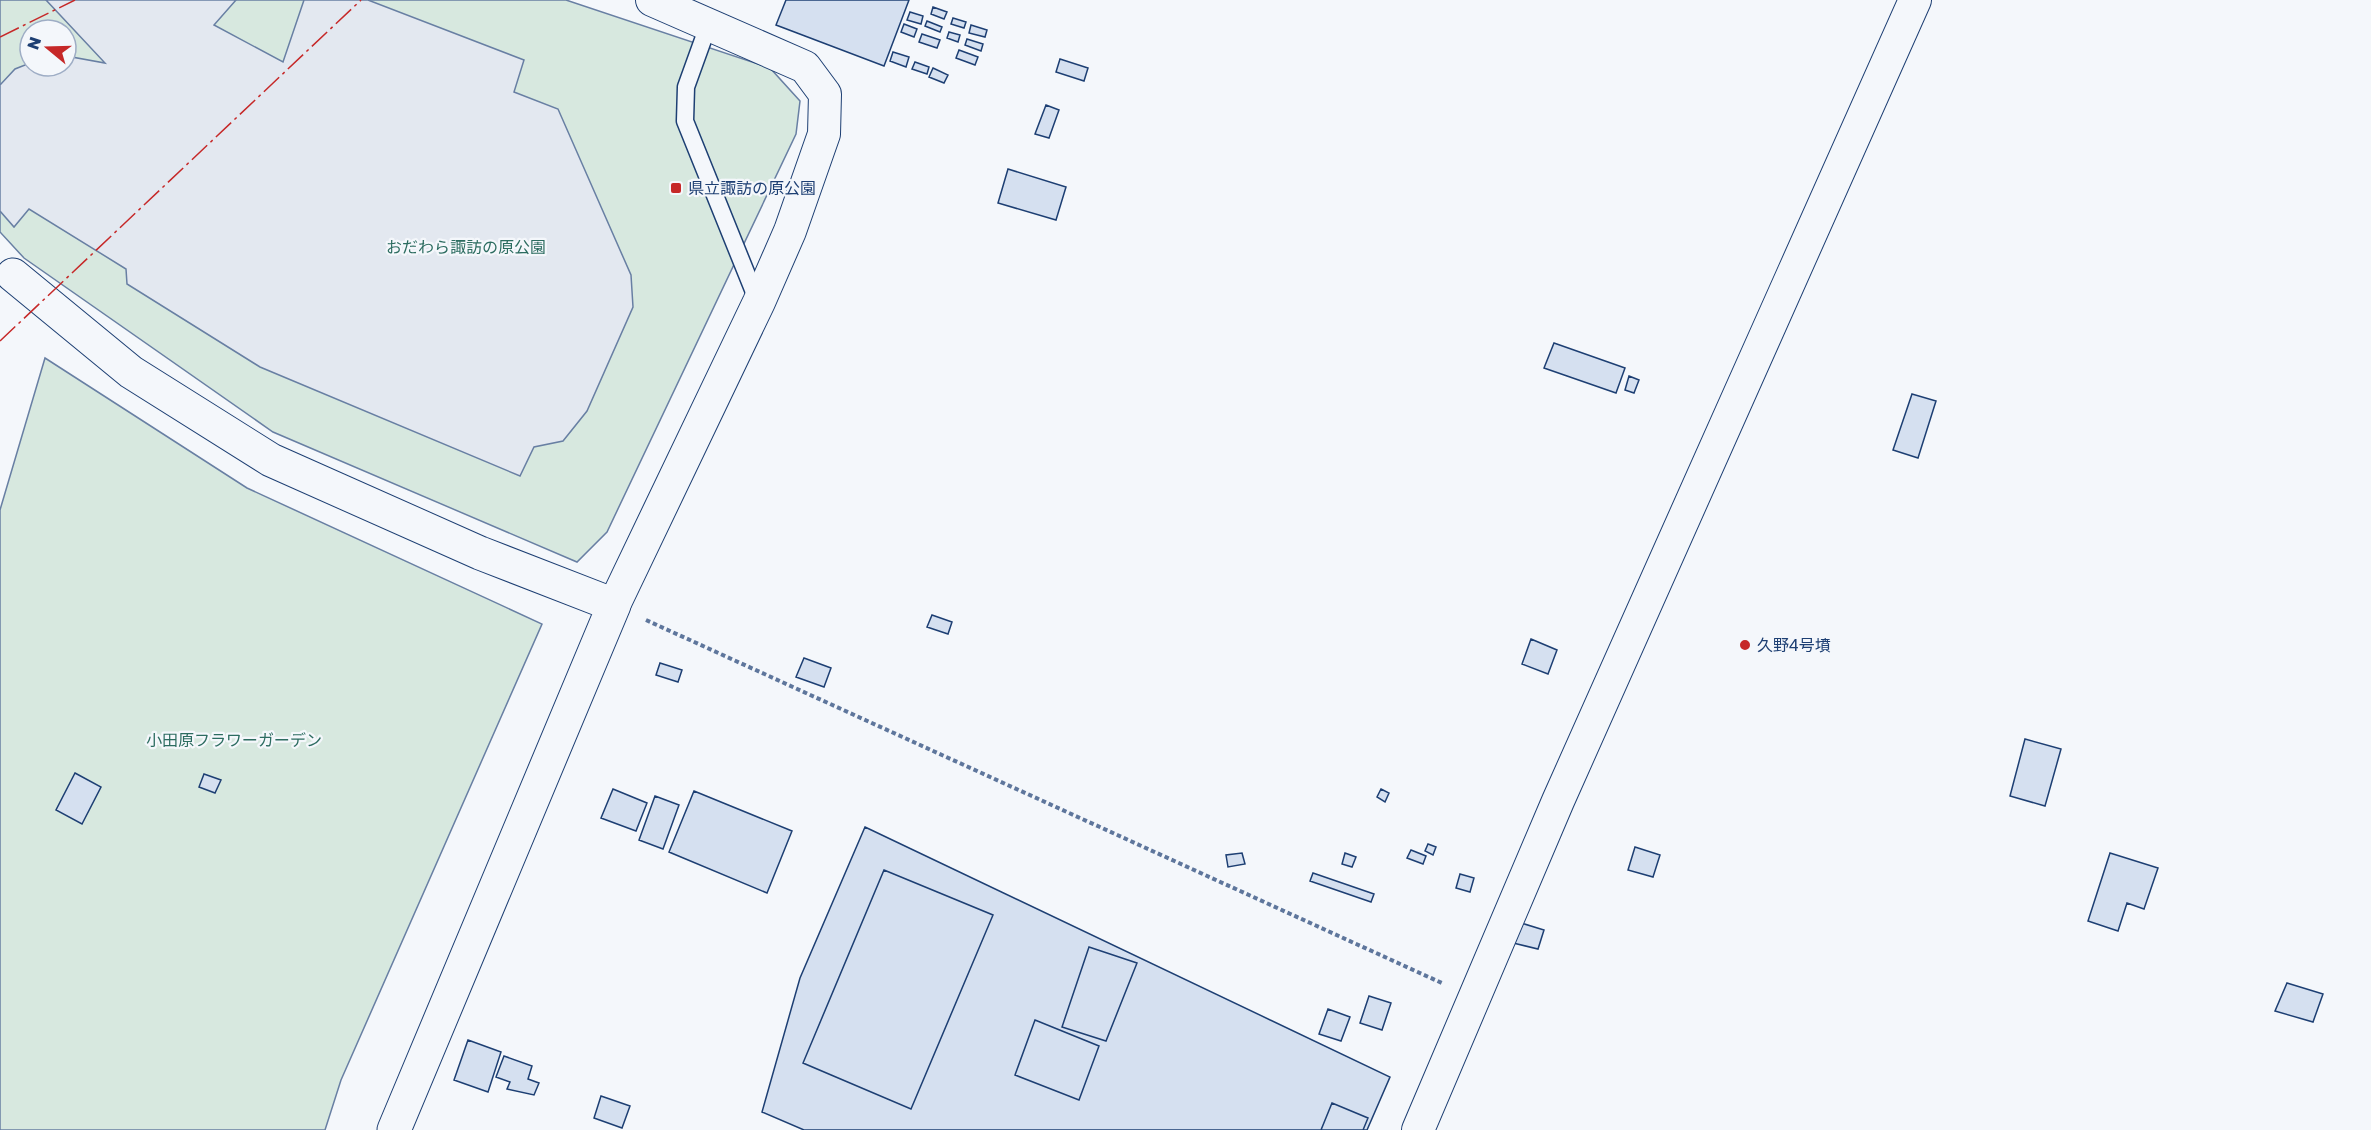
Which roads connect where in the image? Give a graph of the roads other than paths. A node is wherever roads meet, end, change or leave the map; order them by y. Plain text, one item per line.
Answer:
1 (652, 0) edge
2 (1915, 0) edge
3 (708, 27) junction
4 (14, 275) dead end
5 (759, 302) junction
6 (614, 605) junction
7 (394, 1130) edge
8 (1418, 1130) edge

1 - 3 street
2 - 8 street
3 - 5 lane
3 - 5 street
4 - 6 street
5 - 6 street
6 - 7 street

